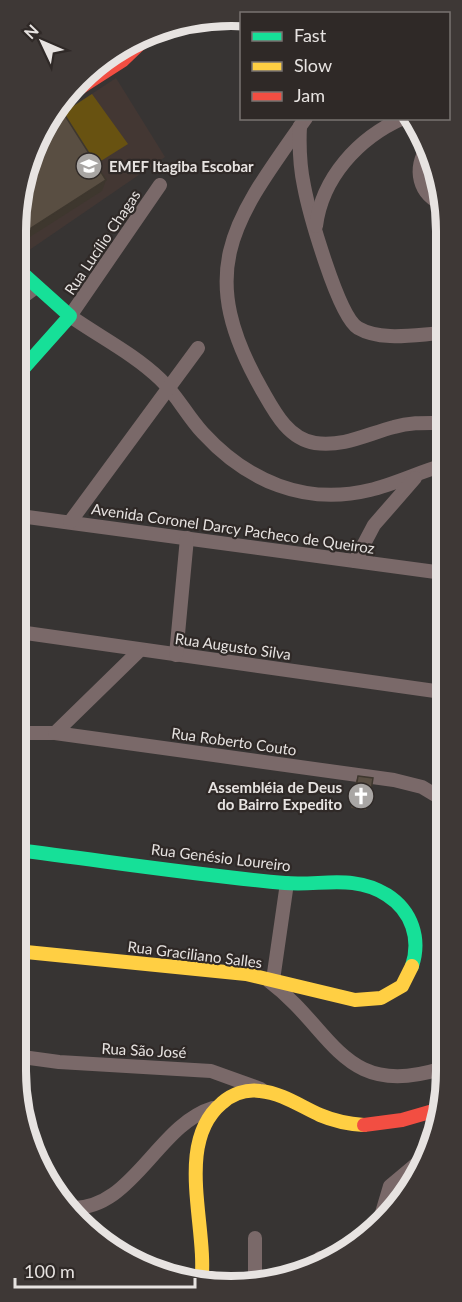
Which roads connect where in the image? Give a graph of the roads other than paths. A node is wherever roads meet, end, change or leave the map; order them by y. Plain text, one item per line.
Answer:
1 (133, 51) edge
2 (92, 80) edge
3 (400, 120) edge
4 (303, 122) edge
5 (422, 156) edge
6 (160, 185) dead end
7 (434, 199) edge
8 (316, 230) junction
9 (26, 277) edge
10 (36, 287) junction
11 (26, 294) edge
12 (70, 316) junction
13 (436, 333) edge
14 (198, 348) dead end
15 (26, 365) edge
16 (169, 388) junction
17 (436, 423) edge
18 (436, 467) edge
19 (436, 467) edge
20 (26, 517) edge
21 (70, 522) junction
22 (187, 538) junction
23 (355, 561) junction
24 (436, 572) edge
25 (26, 633) edge
26 (140, 650) junction
27 (176, 655) junction
28 (436, 691) edge
29 (26, 733) edge
30 (55, 733) junction
31 (436, 795) edge
32 (26, 851) edge
33 (287, 883) junction
34 (26, 952) edge
35 (269, 979) junction
36 (26, 1058) edge
37 (436, 1070) edge
38 (269, 1092) junction
39 (213, 1108) junction
40 (432, 1111) edge
41 (412, 1168) edge
42 (77, 1207) edge
43 (383, 1209) edge
44 (255, 1238) dead end
45 (202, 1274) edge
46 (255, 1275) edge

1 - 2 street
3 - 8 street
4 - 8 street
4 - 17 street
5 - 7 street
6 - 12 street, Rua Lucílio Chagas
8 - 13 street
9 - 10 street
10 - 11 street
10 - 12 street
12 - 15 street
12 - 16 street
14 - 16 street
16 - 18 street
16 - 21 street
19 - 23 street
20 - 21 street, Avenida Coronel Darcy Pacheco de Queiroz
21 - 22 street, Avenida Coronel Darcy Pacheco de Queiroz
22 - 23 street, Avenida Coronel Darcy Pacheco de Queiroz
22 - 27 street
23 - 24 street, Avenida Coronel Darcy Pacheco de Queiroz
25 - 26 street, Rua Augusto Silva
26 - 27 street, Rua Augusto Silva
26 - 30 street
27 - 28 street, Rua Augusto Silva
29 - 30 street, Rua Roberto Couto
30 - 31 street, Rua Roberto Couto
32 - 33 street, Rua Genésio Loureiro
33 - 35 street, Rua Graciliano Salles
33 - 35 street, Rua Genésio Loureiro
34 - 35 street, Rua Graciliano Salles
35 - 37 street, Rua Graciliano Salles
36 - 38 street, Rua São José
38 - 39 street
38 - 40 street
39 - 42 street
39 - 45 street
41 - 43 street
44 - 46 street

